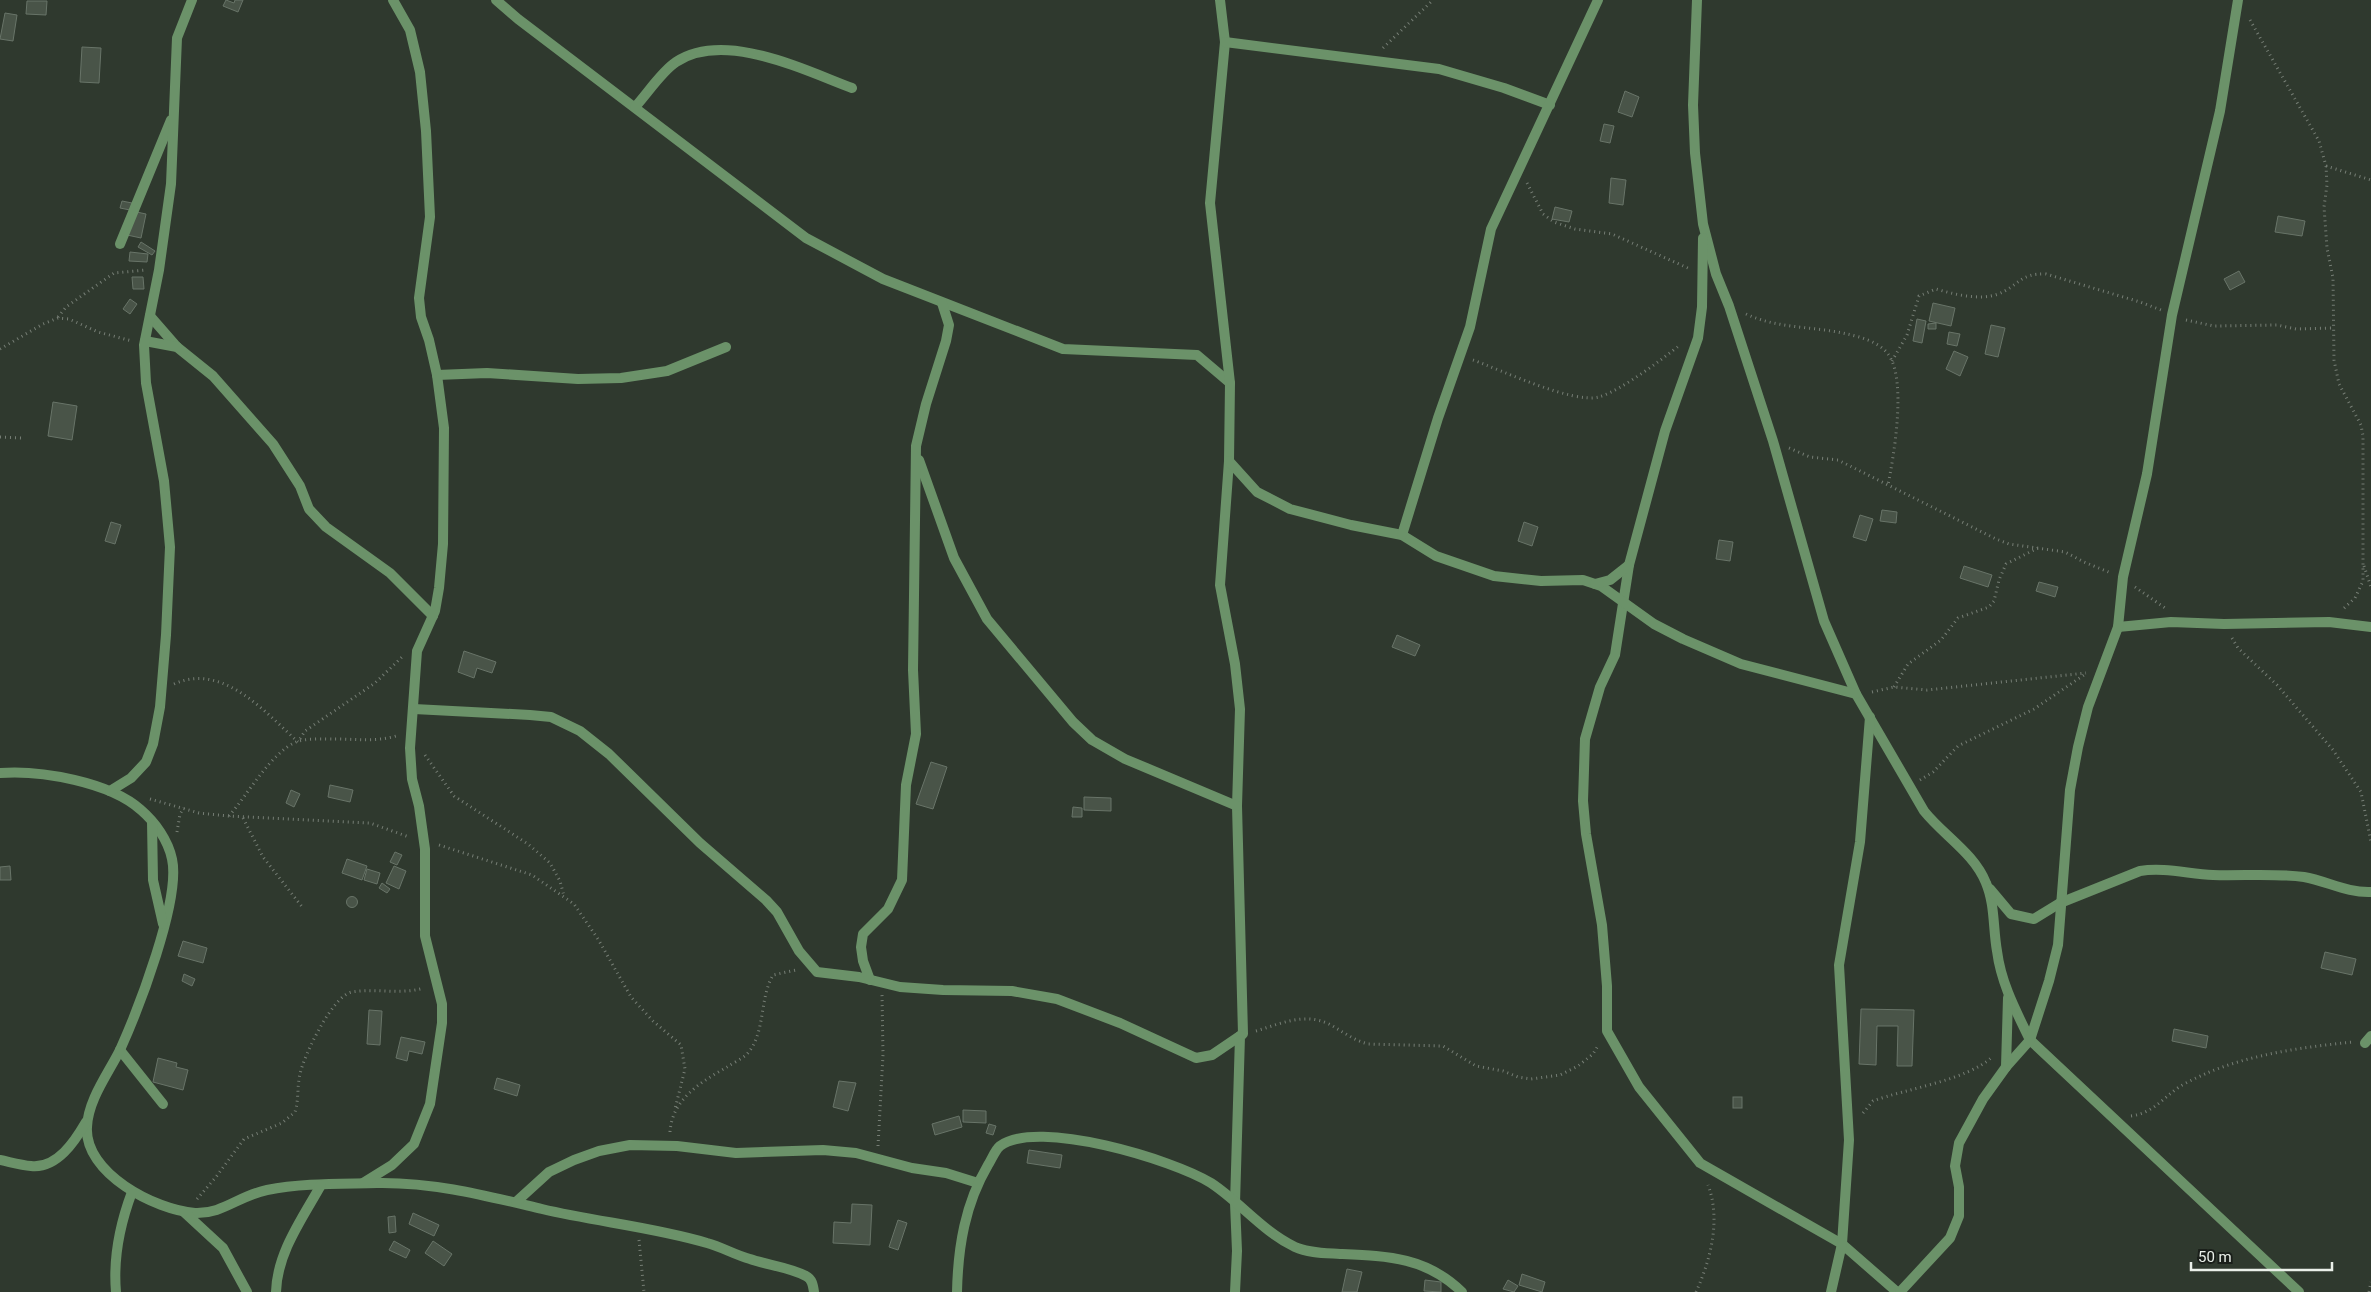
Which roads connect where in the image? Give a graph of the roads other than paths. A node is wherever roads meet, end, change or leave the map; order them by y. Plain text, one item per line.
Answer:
1 (192, 0) edge
2 (393, 0) edge
3 (496, 0) edge
4 (1220, 0) edge
5 (1598, 0) edge
6 (1697, 0) edge
7 (2238, 0) edge
8 (1225, 42) junction
9 (852, 88) dead end
10 (1550, 105) junction
11 (635, 107) junction
12 (174, 109) junction
13 (1703, 224) junction
14 (120, 244) dead end
15 (942, 303) junction
16 (150, 316) junction
17 (144, 343) junction
18 (177, 347) junction
19 (726, 347) dead end
20 (438, 375) junction
21 (1230, 383) junction
22 (916, 446) junction
23 (1229, 461) junction
24 (1402, 535) junction
25 (1629, 565) junction
26 (1595, 584) junction
27 (1624, 601) junction
28 (433, 616) junction
29 (2118, 627) junction
30 (2371, 627) edge
31 (1856, 694) junction
32 (414, 709) junction
33 (1870, 716) junction
34 (0, 773) edge
35 (110, 791) junction
36 (1237, 806) junction
37 (152, 822) junction
38 (1987, 884) junction
39 (2371, 892) edge
40 (2060, 903) junction
41 (163, 925) junction
42 (875, 982) junction
43 (2008, 995) junction
44 (1242, 1035) junction
45 (2030, 1040) junction
46 (120, 1050) junction
47 (2006, 1067) junction
48 (163, 1104) dead end
49 (88, 1120) junction
50 (0, 1160) edge
51 (978, 1183) junction
52 (362, 1184) junction
53 (321, 1186) junction
54 (132, 1192) junction
55 (516, 1202) junction
56 (1234, 1203) junction
57 (184, 1212) junction
58 (1842, 1244) junction
59 (116, 1292) edge
60 (247, 1292) edge
61 (276, 1292) edge
62 (814, 1292) edge
63 (957, 1292) edge
64 (1235, 1292) edge
65 (1462, 1292) edge
66 (1831, 1292) edge
67 (1898, 1292) edge
68 (2298, 1292) edge

1 - 12 street
2 - 20 street
3 - 11 street
4 - 8 street
5 - 10 street
6 - 13 street
7 - 29 street
8 - 10 street
8 - 21 street
9 - 11 street
10 - 24 street
11 - 15 street
12 - 14 street
12 - 16 street
13 - 25 street
13 - 31 street
15 - 21 street
15 - 22 street
16 - 17 street
16 - 18 street
17 - 18 street
17 - 35 street
18 - 28 street
19 - 20 street
20 - 28 street
21 - 23 street
22 - 36 street
22 - 42 street
23 - 24 street
23 - 36 street
24 - 26 street
25 - 26 street
25 - 27 street
26 - 27 street
27 - 31 street
27 - 58 street
28 - 32 street
29 - 30 street
29 - 40 street
31 - 33 street
32 - 42 street
32 - 52 street
33 - 38 street
33 - 58 street
34 - 35 street
35 - 37 street
36 - 44 street
37 - 41 street
37 - 41 street
38 - 40 street
38 - 43 street
39 - 40 street
40 - 45 street
41 - 46 street
42 - 44 street
43 - 45 street
43 - 47 street
44 - 56 street
45 - 47 street
45 - 68 street
46 - 48 street
46 - 49 street
47 - 67 street
49 - 50 street
49 - 54 street
51 - 55 street
51 - 56 street
51 - 63 street
52 - 53 street
52 - 55 street
53 - 57 street
53 - 61 street
54 - 57 street
54 - 59 street
55 - 62 street
56 - 64 street
56 - 65 street
57 - 60 street
58 - 66 street
58 - 67 street

